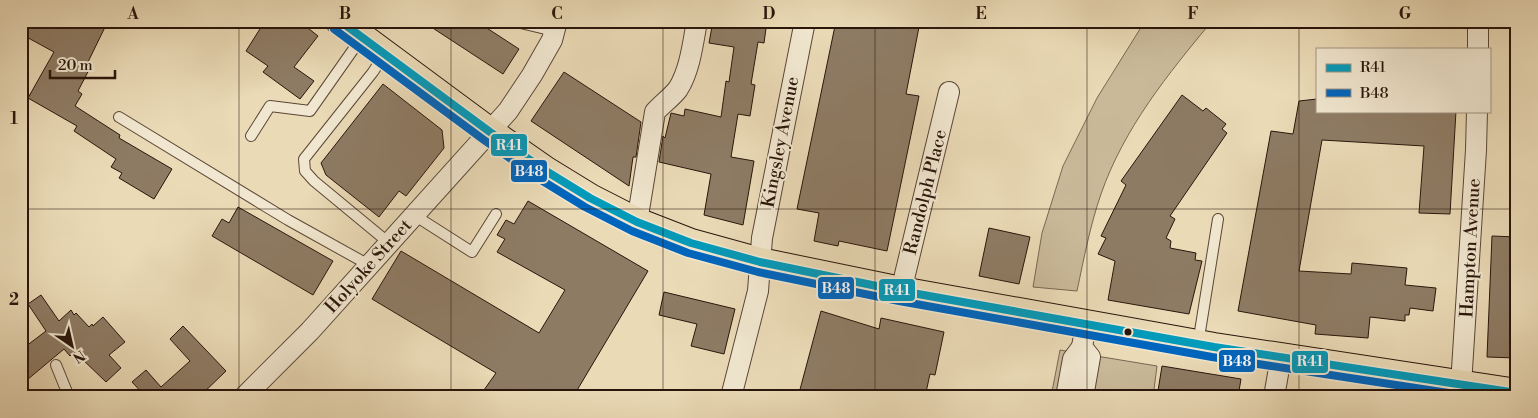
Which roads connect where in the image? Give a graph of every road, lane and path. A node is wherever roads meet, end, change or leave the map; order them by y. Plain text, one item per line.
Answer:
1 (512, 21) edge
2 (696, 21) edge
3 (804, 21) edge
4 (1478, 21) edge
5 (357, 26) edge
6 (556, 26) edge
7 (1478, 48) edge
8 (384, 54) junction
9 (949, 92) dead end
10 (1476, 112) edge
11 (118, 117) dead end
12 (490, 132) junction
13 (251, 136) dead end
14 (496, 214) dead end
15 (414, 215) junction
16 (1218, 219) dead end
17 (637, 222) junction
18 (389, 243) junction
19 (760, 262) junction
20 (369, 265) junction
21 (901, 291) junction
22 (1084, 336) junction
23 (1198, 344) junction
24 (1281, 357) junction
25 (56, 365) dead end
26 (1461, 385) junction
27 (1517, 393) edge
28 (69, 397) edge
29 (244, 397) edge
30 (730, 397) edge
31 (1066, 397) edge
32 (1083, 397) edge
33 (1274, 397) edge

1 - 6 lane
2 - 17 street
3 - 19 street, Kingsley Avenue
4 - 7 street
5 - 8 main road
5 - 13 lane
6 - 12 street, Holyoke Street
8 - 12 main road
8 - 18 lane
9 - 21 street, Randolph Place
10 - 26 street, Hampton Avenue
11 - 20 lane
12 - 15 street, Holyoke Street
12 - 17 main road
14 - 15 lane
15 - 18 street, Holyoke Street
16 - 23 lane
17 - 19 main road
18 - 20 street, Holyoke Street
19 - 21 main road
19 - 30 street, Kingsley Avenue
20 - 29 street, Holyoke Street
21 - 22 main road
22 - 23 main road
22 - 31 street
22 - 32 street
23 - 24 main road
24 - 26 main road
24 - 33 street
25 - 28 lane
26 - 27 main road

